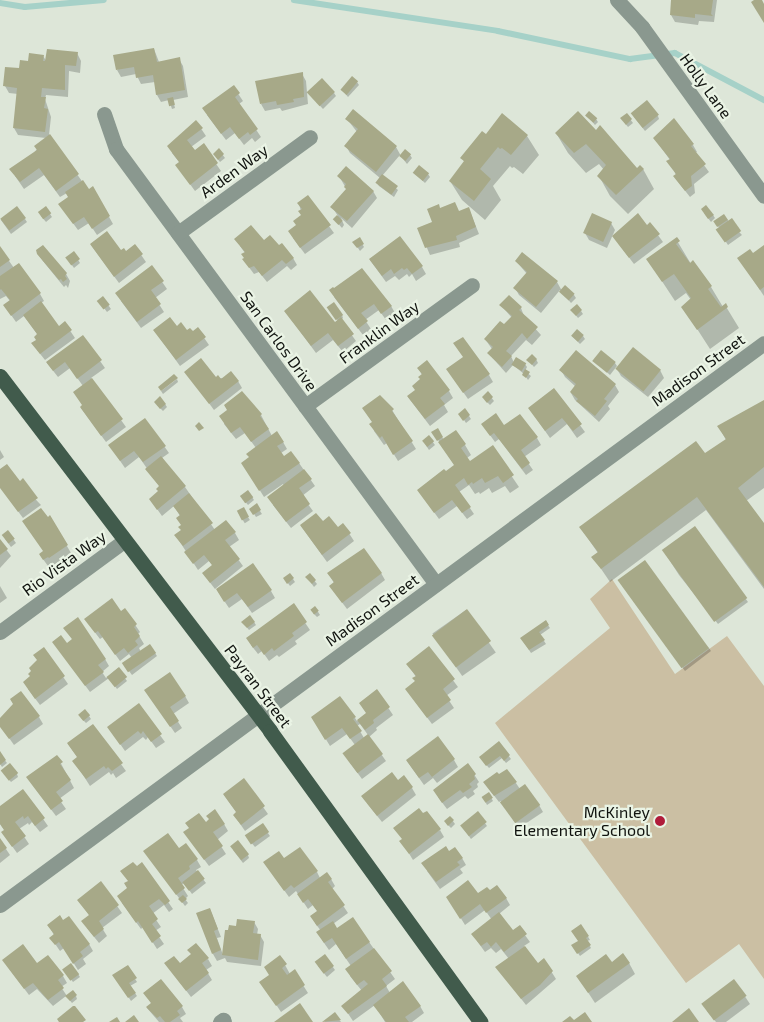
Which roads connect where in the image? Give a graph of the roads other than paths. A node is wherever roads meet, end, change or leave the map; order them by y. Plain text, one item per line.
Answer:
1 (616, 0) edge
2 (104, 114) dead end
3 (310, 137) dead end
4 (764, 196) edge
5 (178, 233) junction
6 (472, 285) dead end
7 (764, 343) edge
8 (0, 376) edge
9 (305, 406) junction
10 (124, 541) junction
11 (436, 584) junction
12 (0, 632) edge
13 (258, 715) junction
14 (0, 904) edge
15 (220, 1022) edge
16 (224, 1022) edge
17 (481, 1022) edge

1 - 4 street, Holly Lane
2 - 5 street, San Carlos Drive
3 - 5 street, Arden Way
5 - 9 street, San Carlos Drive
6 - 9 street, Franklin Way
7 - 11 street, Madison Street
8 - 10 main road, Payran Street
9 - 11 street, San Carlos Drive
10 - 12 street, Rio Vista Way
10 - 13 main road, Payran Street
11 - 13 street, Madison Street
13 - 14 street, Madison Street
13 - 17 main road, Payran Street
15 - 16 street

